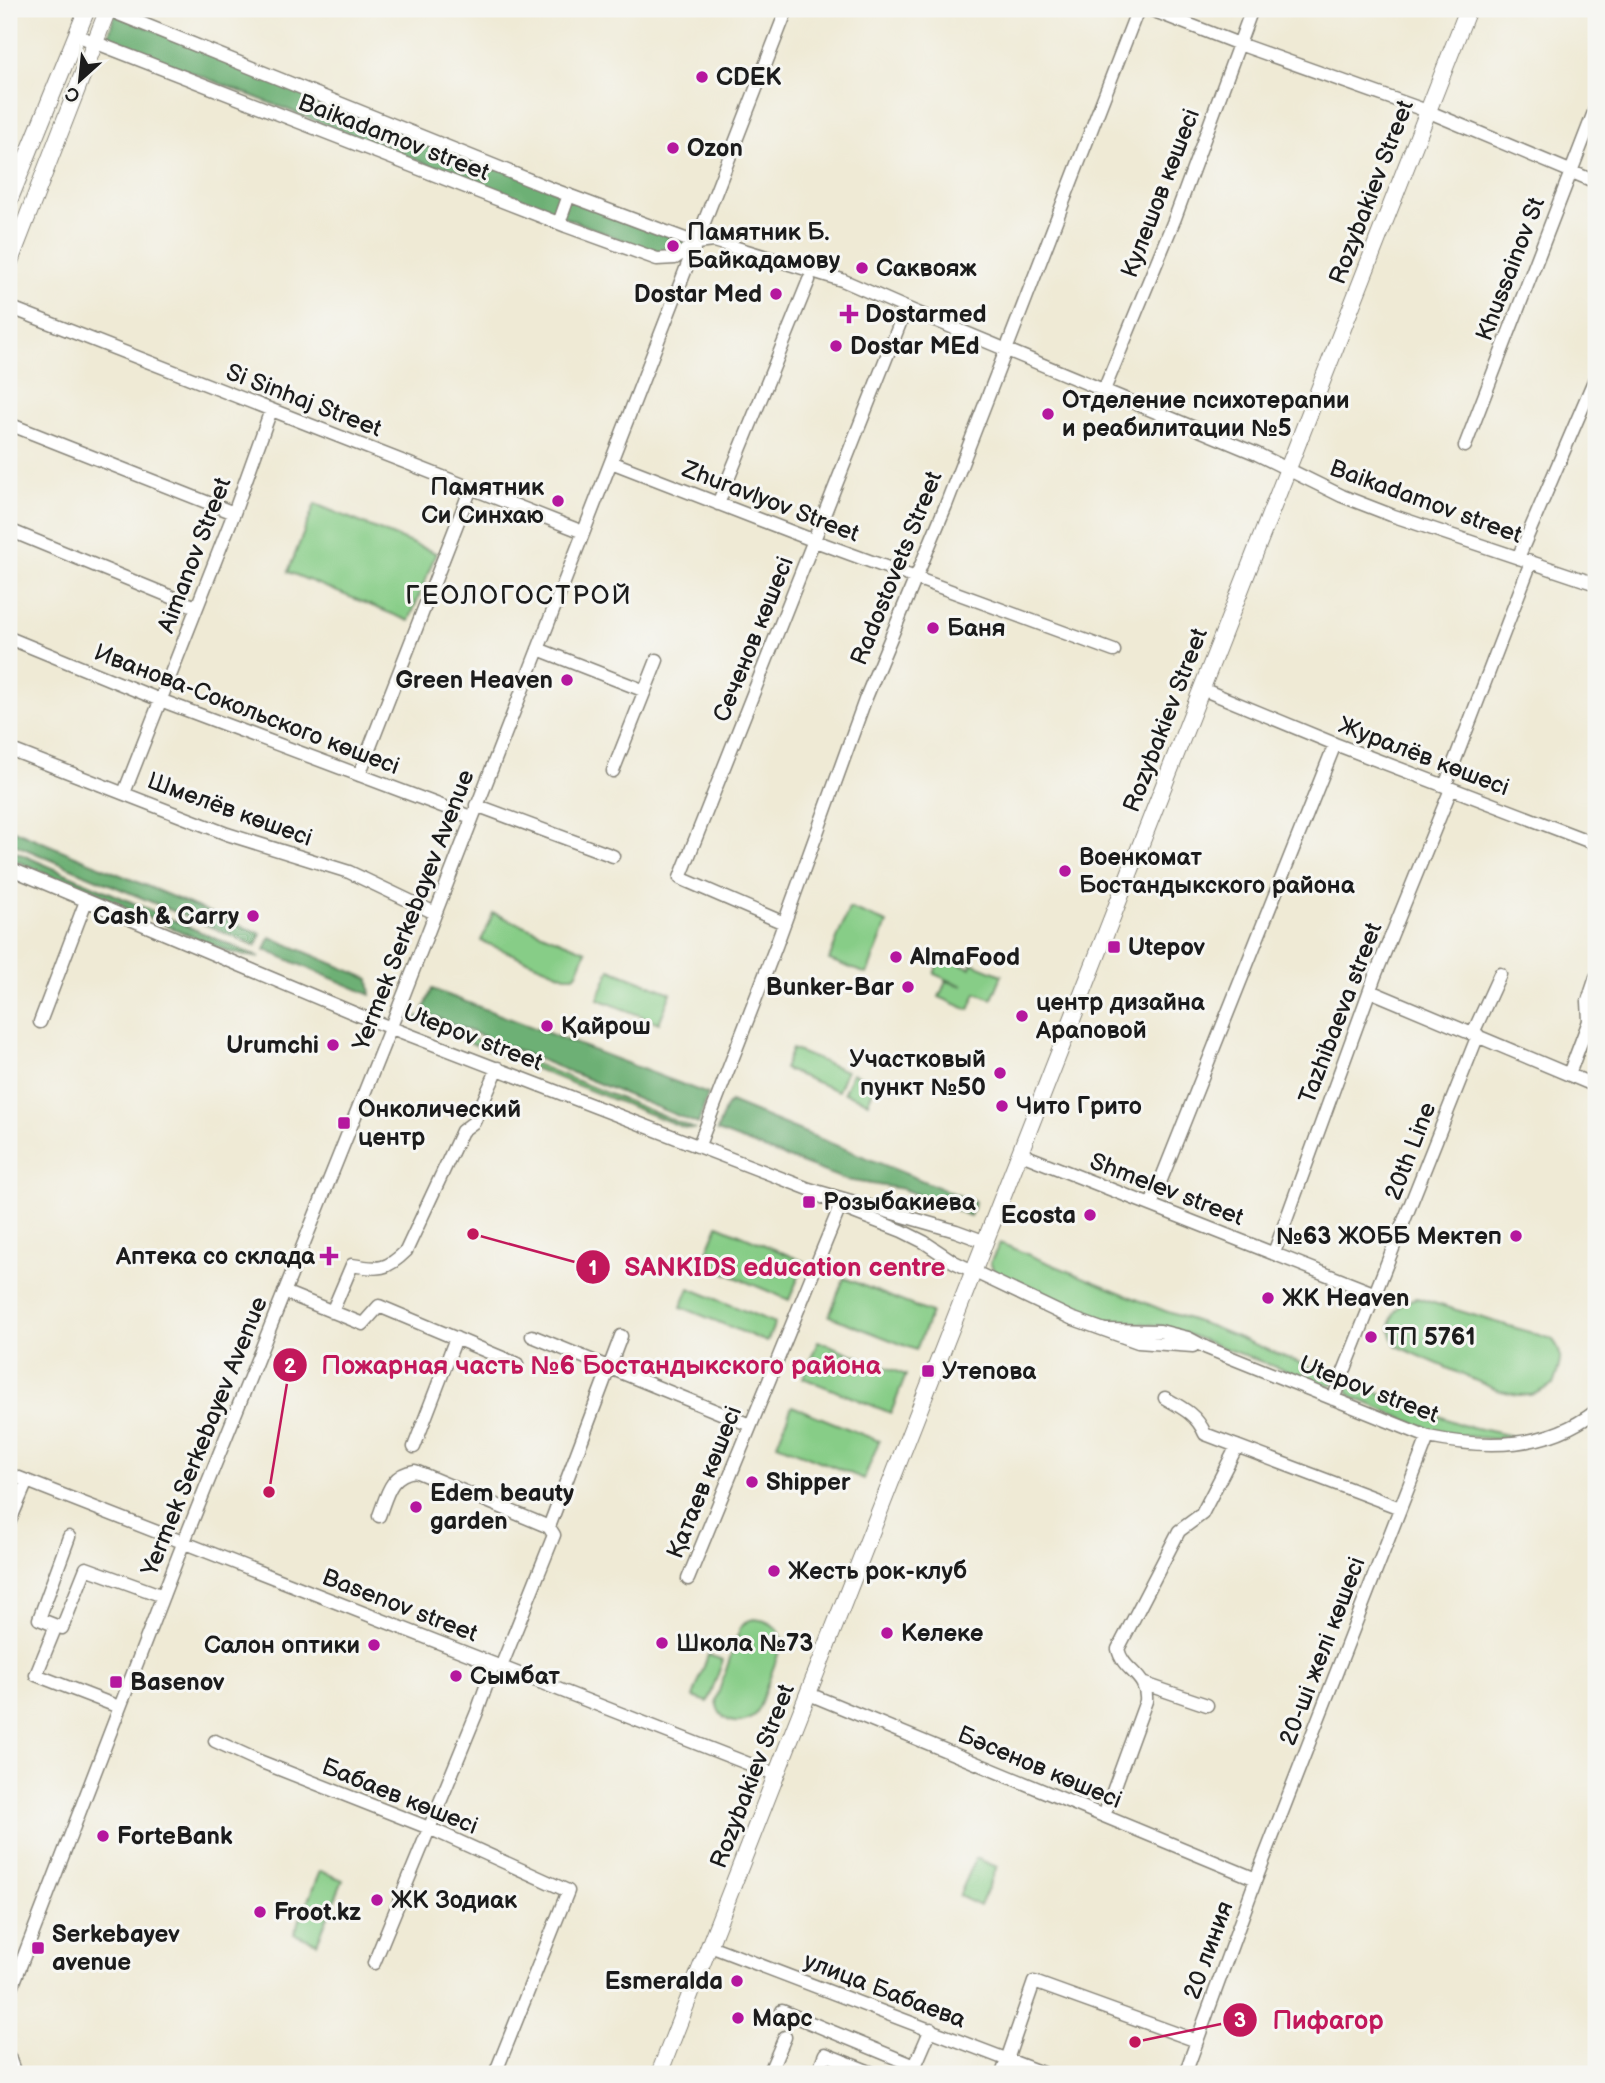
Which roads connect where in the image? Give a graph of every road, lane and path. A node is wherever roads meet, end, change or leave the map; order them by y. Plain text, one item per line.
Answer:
1 (87, 9) edge
2 (107, 9) edge
3 (787, 9) edge
4 (1138, 9) edge
5 (1149, 9) edge
6 (1252, 9) edge
7 (1468, 9) edge
8 (76, 35) junction
9 (94, 42) junction
10 (1239, 44) junction
11 (1596, 107) edge
12 (1427, 111) junction
13 (1571, 170) junction
14 (1596, 182) edge
15 (569, 195) junction
16 (9, 201) edge
17 (559, 223) junction
18 (696, 243) junction
19 (9, 264) edge
20 (809, 280) dead end
21 (9, 307) edge
22 (906, 308) junction
23 (1007, 349) junction
24 (1596, 376) edge
25 (1104, 390) junction
26 (271, 410) junction
27 (9, 424) edge
28 (1465, 446) dead end
29 (611, 462) junction
30 (1287, 470) junction
31 (471, 488) junction
32 (718, 504) junction
33 (234, 513) junction
34 (9, 530) edge
35 (583, 532) junction
36 (815, 541) junction
37 (1525, 560) junction
38 (916, 576) junction
39 (1596, 584) edge
40 (196, 607) junction
41 (9, 638) edge
42 (538, 649) junction
43 (1114, 651) dead end
44 (657, 660) dead end
45 (1202, 689) junction
46 (645, 691) junction
47 (160, 700) junction
48 (1335, 744) junction
49 (9, 749) edge
50 (613, 771) dead end
51 (359, 775) junction
52 (1448, 787) junction
53 (124, 793) junction
54 (474, 811) junction
55 (1596, 844) edge
56 (613, 856) dead end
57 (9, 869) edge
58 (86, 901) junction
59 (435, 913) junction
60 (784, 923) junction
61 (1500, 974) dead end
62 (1596, 977) edge
63 (1370, 991) junction
64 (1592, 1003) edge
65 (40, 1022) dead end
66 (390, 1027) junction
67 (1475, 1034) junction
68 (498, 1069) junction
69 (1569, 1074) junction
70 (1596, 1086) edge
71 (699, 1145) junction
72 (1021, 1154) junction
73 (809, 1189) junction
74 (1151, 1205) junction
75 (840, 1207) junction
76 (986, 1242) junction
77 (1274, 1253) junction
78 (974, 1272) junction
79 (284, 1292) junction
80 (1376, 1294) junction
81 (332, 1312) junction
82 (532, 1336) dead end
83 (621, 1336) dead end
84 (456, 1338) junction
85 (517, 1364) dead end
86 (608, 1368) junction
87 (1165, 1398) dead end
88 (1333, 1399) junction
89 (1596, 1411) edge
90 (750, 1425) junction
91 (1427, 1437) junction
92 (1237, 1446) junction
93 (414, 1447) dead end
94 (9, 1474) edge
95 (27, 1481) junction
96 (1400, 1508) junction
97 (379, 1516) dead end
98 (9, 1523) edge
99 (549, 1527) junction
100 (69, 1537) dead end
101 (184, 1542) junction
102 (688, 1579) dead end
103 (163, 1596) junction
104 (56, 1626) junction
105 (497, 1666) junction
106 (1145, 1685) junction
107 (809, 1693) junction
108 (1207, 1705) dead end
109 (119, 1707) junction
110 (215, 1741) dead end
111 (777, 1775) junction
112 (1104, 1816) junction
113 (429, 1828) junction
114 (1256, 1879) junction
115 (710, 1946) junction
116 (374, 1963) dead end
117 (9, 1995) edge
118 (782, 2011) dead end
119 (931, 2029) junction
120 (785, 2037) dead end
121 (1197, 2041) junction
122 (9, 2057) edge
123 (1008, 2059) junction
124 (15, 2074) edge
125 (495, 2074) edge
126 (659, 2074) edge
127 (769, 2074) edge
128 (817, 2074) edge
129 (875, 2074) edge
130 (1002, 2074) edge
131 (1045, 2074) edge
132 (1185, 2074) edge

1 - 8 main road
2 - 9 main road
2 - 15 street, Baikadamov street
3 - 18 street, Yermek Serkebayev Avenue
4 - 23 street, Radostovets Street
5 - 10 street
6 - 10 street, Кулешов көшесі
7 - 12 main road, Rozybakiev Street
8 - 9 street, Baikadamov street
8 - 16 main road
9 - 17 street, Baikadamov street
9 - 19 main road
10 - 12 street
10 - 25 street, Кулешов көшесі
11 - 13 street, Khussainov St
12 - 13 street
12 - 30 main road, Rozybakiev Street
13 - 14 street
13 - 28 street, Khussainov St
15 - 17 street
15 - 18 street, Baikadamov street
17 - 18 street, Baikadamov street
18 - 22 street, Baikadamov street
18 - 29 street, Yermek Serkebayev Avenue
20 - 32 street
21 - 26 street, Si Sinhaj Street
22 - 23 street, Baikadamov street
22 - 36 street, Сеченов көшесі
23 - 25 street, Baikadamov street
23 - 38 street, Radostovets Street
24 - 37 street, Tazhibaeva street
25 - 30 street, Baikadamov street
26 - 31 street, Si Sinhaj Street
26 - 33 street, Aimanov Street
27 - 33 street
29 - 32 street, Zhuravlyov Street
29 - 35 street, Yermek Serkebayev Avenue
30 - 37 street, Baikadamov street
30 - 45 main road, Rozybakiev Street
31 - 35 street, Si Sinhaj Street
31 - 51 street
32 - 36 street, Zhuravlyov Street
33 - 40 street, Aimanov Street
34 - 40 street
35 - 42 street, Yermek Serkebayev Avenue
36 - 38 street, Zhuravlyov Street
36 - 60 street, Сеченов көшесі
37 - 39 street, Baikadamov street
37 - 52 street, Tazhibaeva street
38 - 43 street, Zhuravlyov Street
38 - 60 street, Radostovets Street
40 - 47 street, Aimanov Street
41 - 47 street, Иванова-Сокольского көшесі
42 - 46 street
42 - 54 street, Yermek Serkebayev Avenue
44 - 46 street
45 - 48 street, Журалёв көшесі
45 - 72 main road, Rozybakiev Street
46 - 50 street
47 - 51 street, Иванова-Сокольского көшесі
47 - 53 street, Aimanov Street
48 - 52 street, Журалёв көшесі
48 - 74 street
49 - 53 street, Шмелёв көшесі
51 - 54 street, Иванова-Сокольского көшесі
52 - 55 street, Журалёв көшесі
52 - 63 street, Tazhibaeva street
53 - 59 street, Шмелёв көшесі
54 - 56 street, Иванова-Сокольского көшесі
54 - 59 street, Yermek Serkebayev Avenue
57 - 58 street, Utepov street
58 - 65 street
58 - 66 street, Utepov street
59 - 66 street, Yermek Serkebayev Avenue
60 - 71 street, Radostovets Street
61 - 67 street, 20th Line
62 - 64 street
63 - 67 street
63 - 77 street, Tazhibaeva street
64 - 69 street
66 - 68 street, Utepov street
66 - 79 street, Yermek Serkebayev Avenue
67 - 69 street
67 - 80 street, 20th Line
68 - 71 street, Utepov street
68 - 81 street
69 - 70 street
71 - 73 street, Utepov street
72 - 74 street, Shmelev street
72 - 76 main road, Rozybakiev Street
73 - 75 street, Utepov street
73 - 76 street, Utepov street
74 - 77 street, Shmelev street
75 - 78 street, Utepov street
75 - 90 street, Қатаев көшесі
76 - 78 main road, Rozybakiev Street
77 - 80 street, Shmelev street
78 - 88 street, Utepov street
78 - 107 main road, Rozybakiev Street
79 - 81 street
79 - 101 street, Yermek Serkebayev Avenue
80 - 88 street, 20th Line
81 - 84 street
82 - 86 street
83 - 86 street
84 - 85 street
84 - 93 street
86 - 90 street
86 - 99 street
87 - 92 street
88 - 91 street, Utepov street
89 - 91 street, Utepov street
90 - 102 street, Қатаев көшесі
91 - 96 street, 20-ші желі көшесі
92 - 96 street
92 - 106 street
94 - 95 street, Basenov street
95 - 98 street
95 - 101 street, Basenov street
96 - 114 street, 20-ші желі көшесі
97 - 99 street
99 - 105 street
100 - 104 street
101 - 103 street, Yermek Serkebayev Avenue
101 - 105 street, Basenov street
103 - 104 street
103 - 109 street, Yermek Serkebayev Avenue
104 - 109 street
105 - 111 street, Basenov street
105 - 113 street
106 - 108 street
106 - 112 street
107 - 111 main road, Rozybakiev Street
107 - 112 street, Бәсенов көшесі
109 - 117 street, Yermek Serkebayev Avenue
110 - 113 street, Бабаев көшесі
111 - 115 main road, Rozybakiev Street
112 - 114 street, Бәсенов көшесі
113 - 116 street
113 - 125 street, Бабаев көшесі
114 - 121 street, 20 линия
115 - 119 street, улица Бабаева
115 - 126 main road, Rozybakiev Street
118 - 119 street
119 - 123 street, улица Бабаева
120 - 127 street
121 - 123 street
121 - 132 street, 20 линия
122 - 124 street
123 - 130 street
123 - 131 street, улица Бабаева
128 - 129 street

